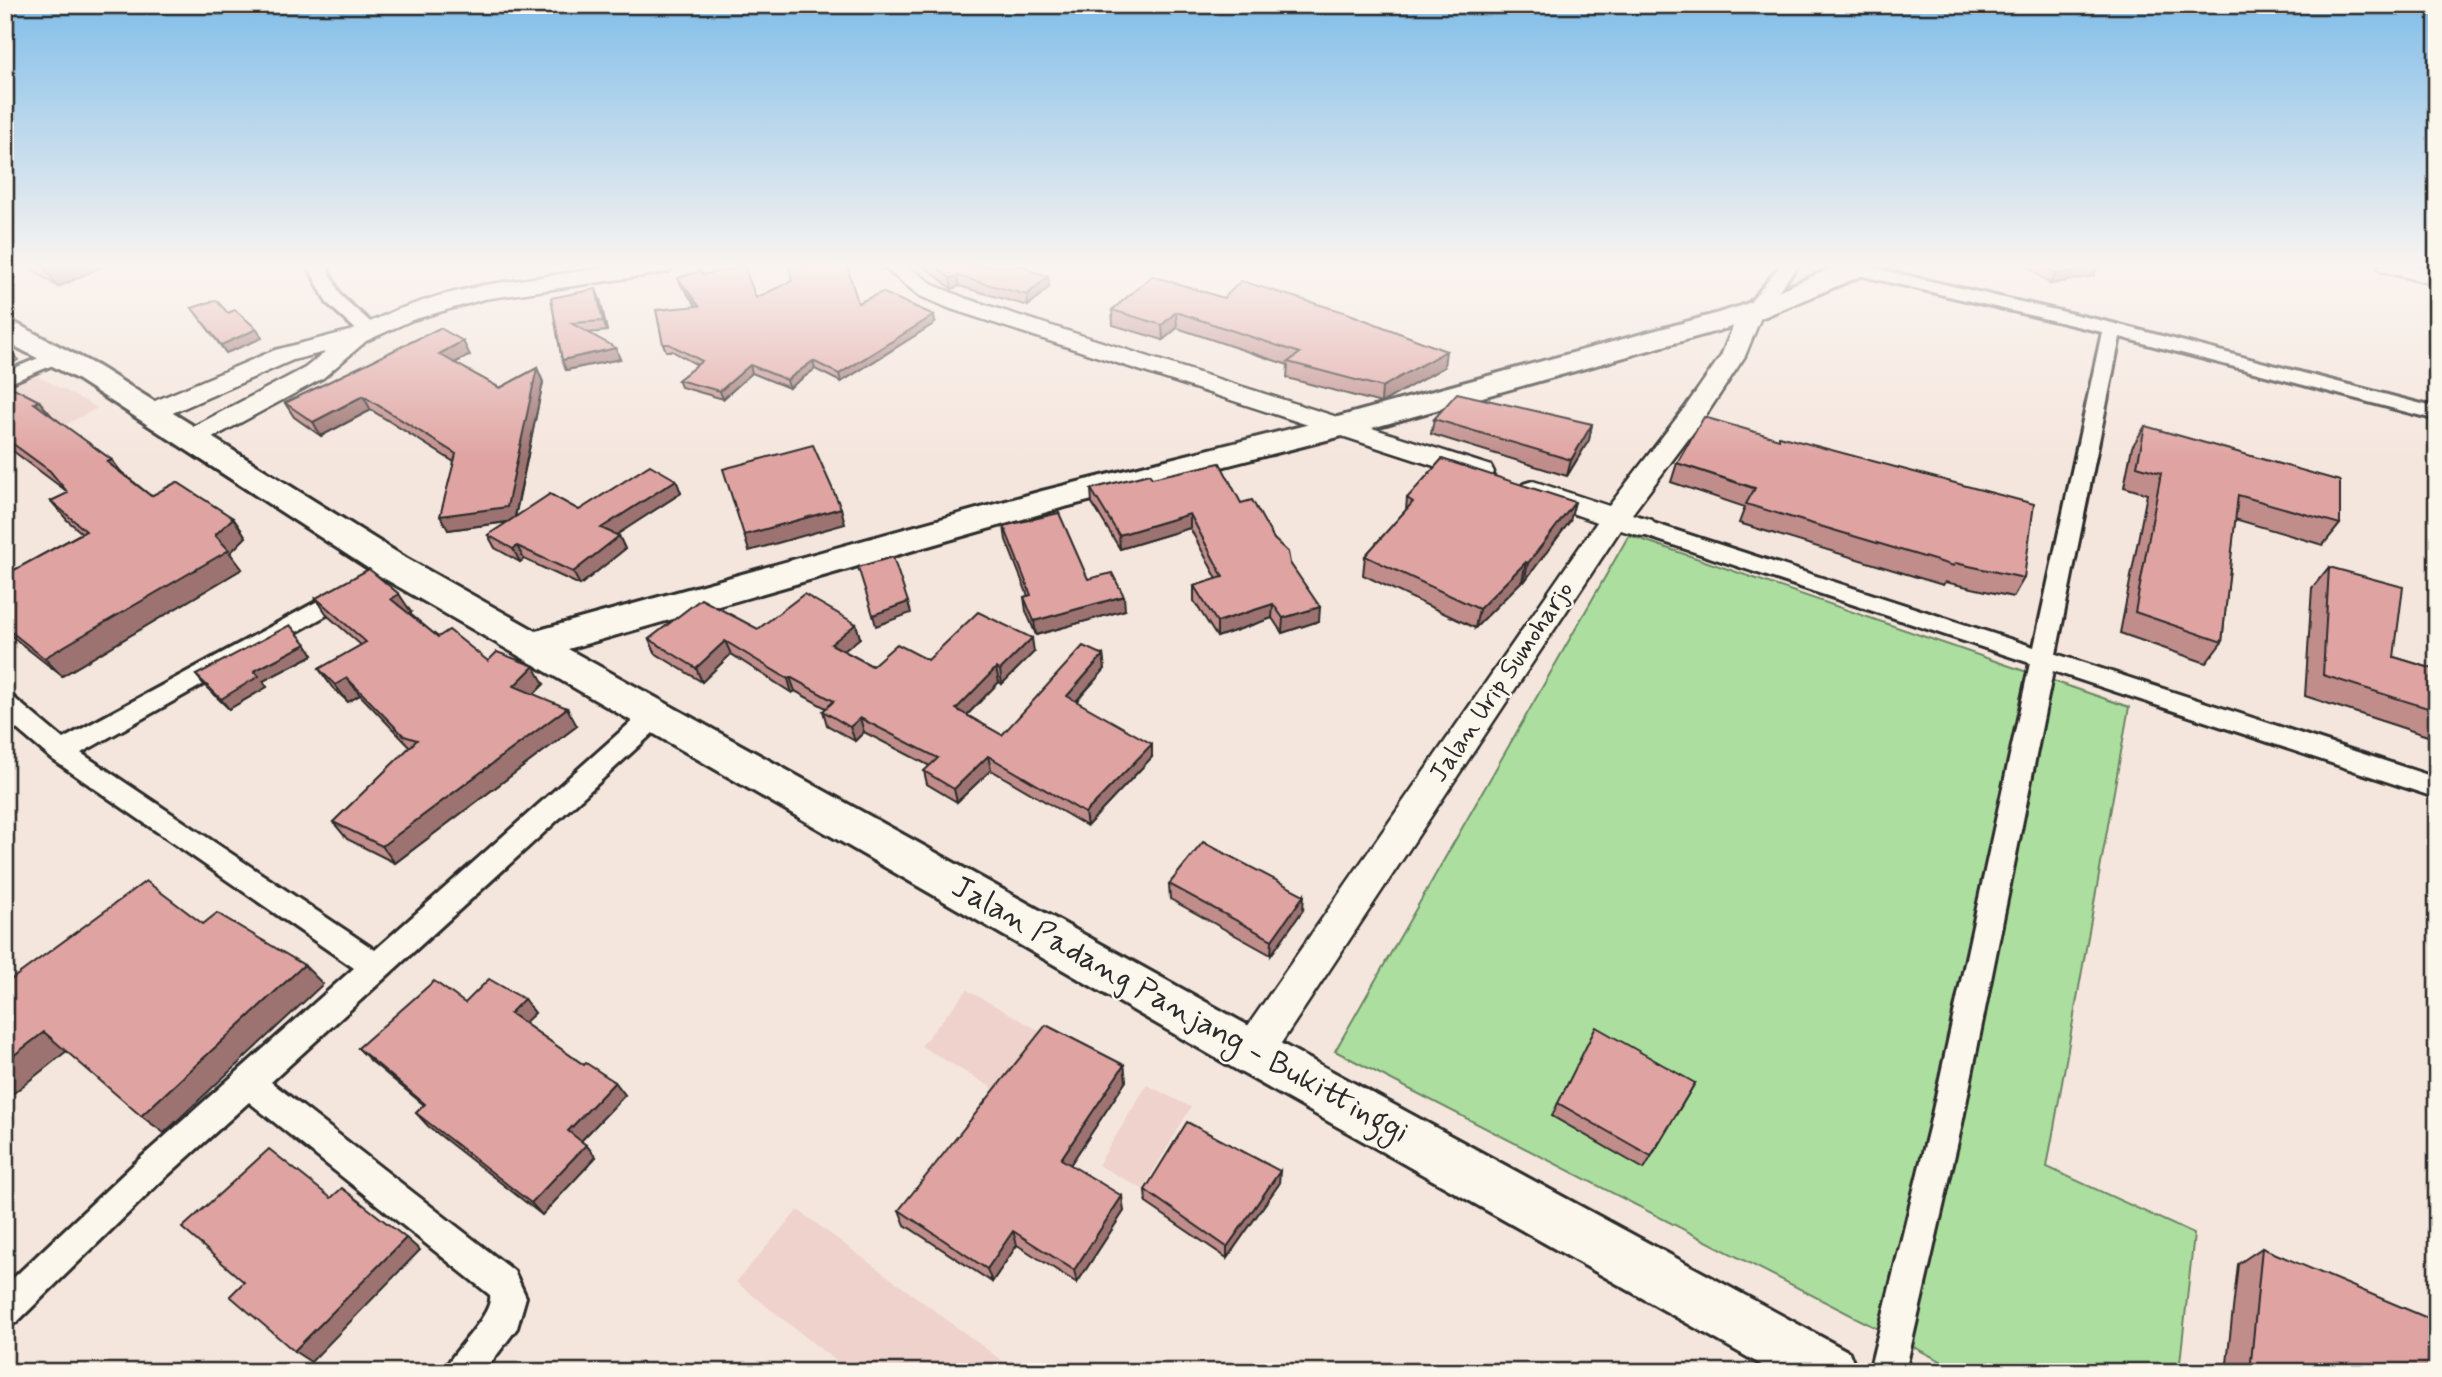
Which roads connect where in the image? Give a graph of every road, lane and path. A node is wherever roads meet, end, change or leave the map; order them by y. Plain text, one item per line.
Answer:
1 (7, 330) edge
2 (363, 330) edge
3 (372, 330) edge
4 (1042, 330) edge
5 (1689, 330) edge
6 (1744, 330) edge
7 (2112, 330) edge
8 (2117, 330) edge
9 (366, 333) junction
10 (58, 356) junction
11 (5, 379) edge
12 (152, 412) junction
13 (2437, 414) edge
14 (1343, 426) junction
15 (192, 438) junction
16 (1628, 522) junction
17 (393, 567) junction
18 (532, 646) junction
19 (2044, 658) junction
20 (5, 705) edge
21 (656, 715) junction
22 (61, 752) junction
23 (2437, 788) edge
24 (376, 967) junction
25 (1252, 1052) junction
26 (250, 1084) junction
27 (5, 1310) edge
28 (461, 1372) edge
29 (1829, 1372) edge
30 (1886, 1372) edge

1 - 10 main road, Jalan Padang Panjang - Bukittinggi
2 - 9 street
3 - 9 street
4 - 14 street
5 - 14 main road
6 - 16 street, Jalan Urip Sumoharjo
7 - 19 street
8 - 13 street
9 - 12 street
9 - 15 street
10 - 11 street
10 - 12 main road, Jalan Padang Panjang - Bukittinggi
12 - 15 main road, Jalan Padang Panjang - Bukittinggi
14 - 16 street
14 - 18 main road
15 - 17 main road, Jalan Padang Panjang - Bukittinggi
16 - 19 street
16 - 25 street, Jalan Urip Sumoharjo
17 - 18 main road, Jalan Padang Panjang - Bukittinggi
17 - 22 street
18 - 21 main road, Jalan Padang Panjang - Bukittinggi
19 - 23 street
19 - 30 street
20 - 22 street
21 - 24 street
21 - 25 main road, Jalan Padang Panjang - Bukittinggi
22 - 24 street
24 - 26 street
25 - 29 main road, Jalan Padang Panjang - Bukittinggi
26 - 27 street
26 - 28 street

